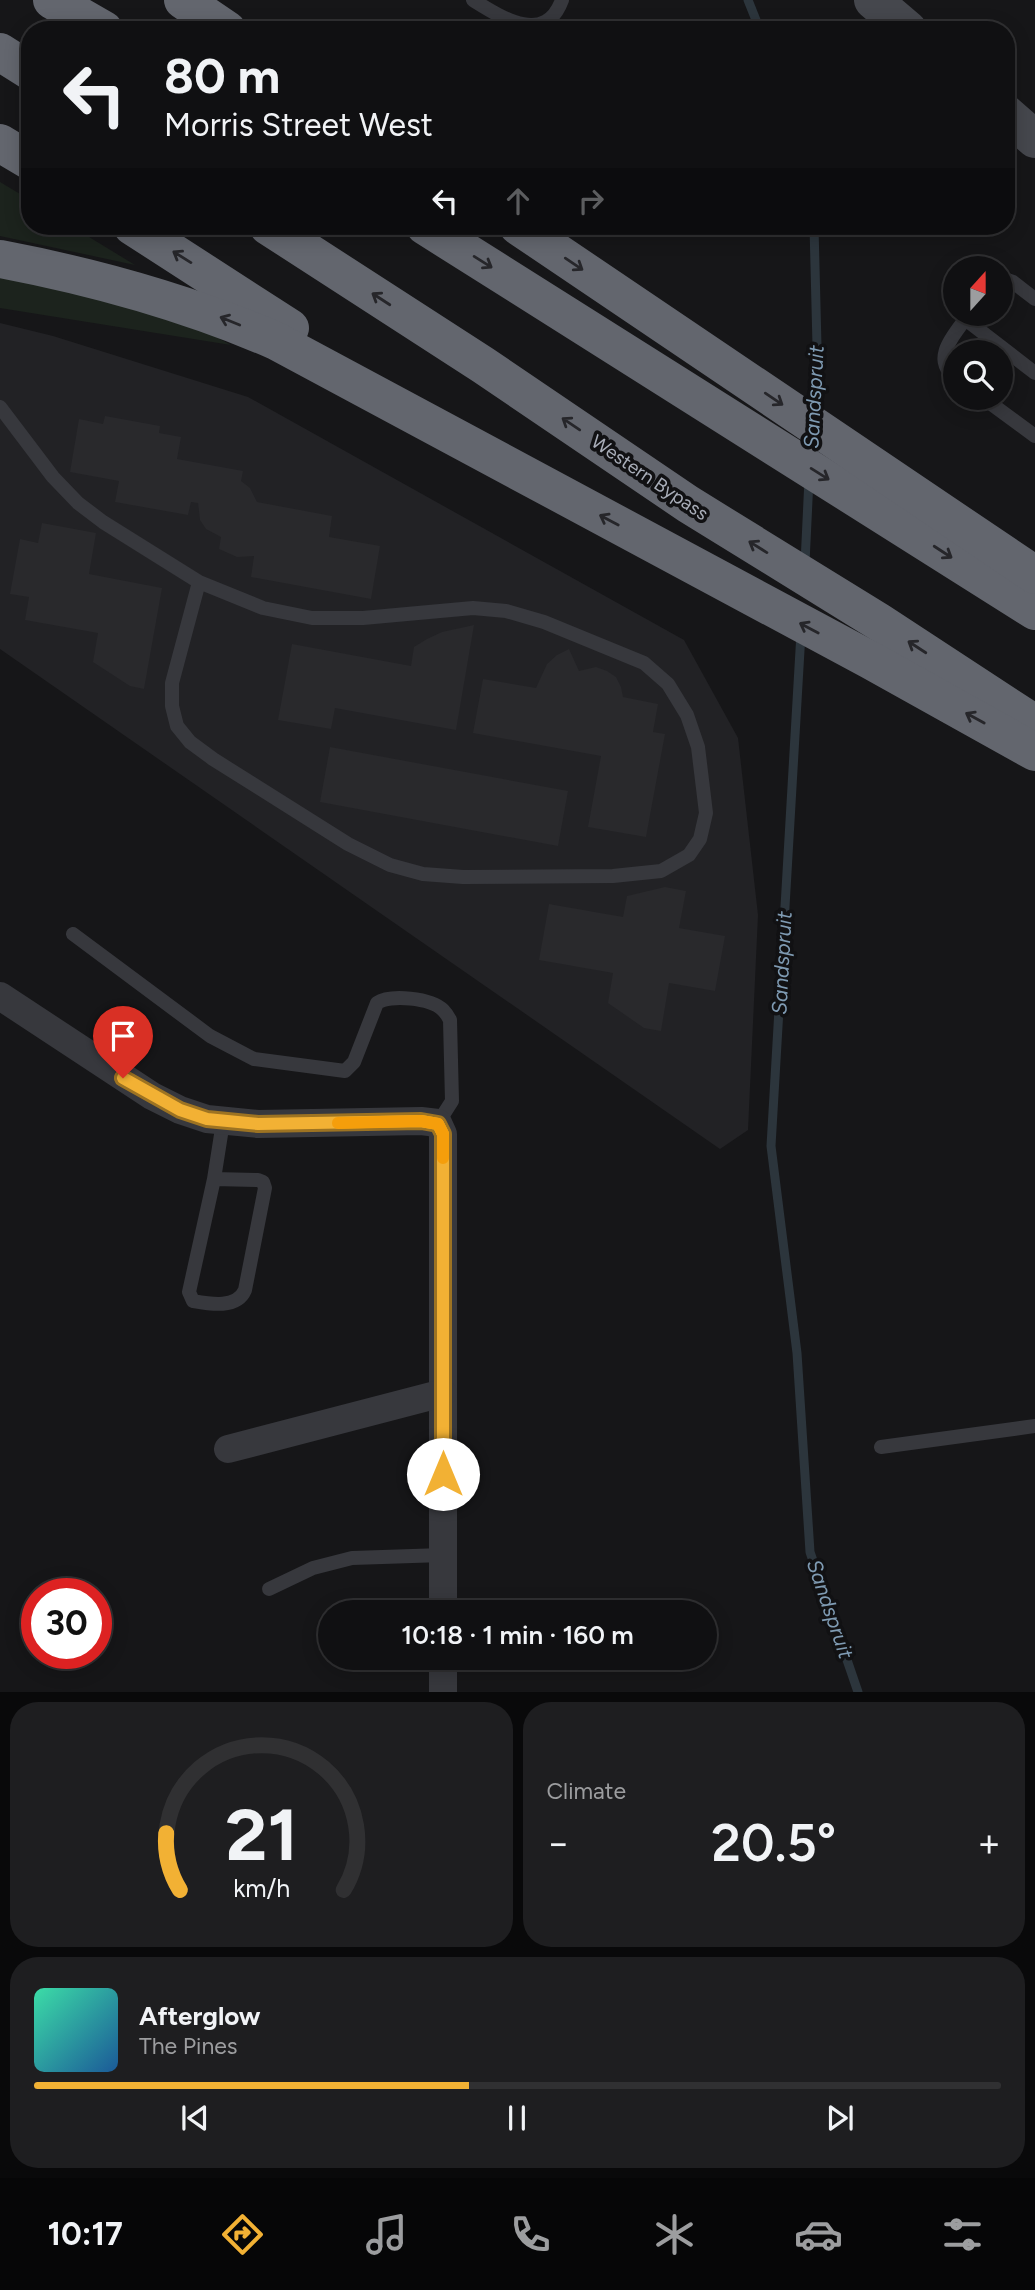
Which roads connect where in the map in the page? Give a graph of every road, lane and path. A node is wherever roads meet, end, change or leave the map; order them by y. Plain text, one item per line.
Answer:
1 (52, 0) edge
2 (183, 0) edge
3 (473, 0) edge
4 (562, 0) edge
5 (873, 0) edge
6 (88, 21) edge
7 (214, 21) edge
8 (516, 21) edge
9 (548, 21) edge
10 (898, 21) edge
11 (0, 52) edge
12 (21, 65) edge
13 (1015, 122) edge
14 (1035, 139) edge
15 (0, 143) edge
16 (21, 156) edge
17 (146, 235) edge
18 (282, 235) edge
19 (439, 235) edge
20 (531, 235) edge
21 (0, 259) edge
22 (1013, 282) edge
23 (1035, 299) edge
24 (979, 326) edge
25 (1035, 373) edge
26 (0, 407) edge
27 (1000, 410) edge
28 (1035, 436) edge
29 (464, 443) junction
30 (894, 500) junction
31 (1035, 575) edge
32 (199, 582) junction
33 (1035, 611) edge
34 (1035, 724) edge
35 (1035, 751) edge
36 (73, 934) dead end
37 (0, 996) edge
38 (223, 1122) junction
39 (438, 1124) junction
40 (214, 1179) junction
41 (443, 1393) junction
42 (1035, 1426) edge
43 (881, 1447) dead end
44 (228, 1449) dead end
45 (443, 1555) junction
46 (269, 1589) dead end
47 (443, 1600) edge
48 (443, 1670) edge
49 (443, 1692) edge

1 - 6 highway
2 - 7 highway
3 - 8 lane
4 - 9 lane
5 - 10 main road
11 - 12 highway
13 - 14 main road
15 - 16 highway
29 -> 17 highway
34 -> 18 highway, Western Bypass
19 -> 30 highway
20 -> 30 highway
29 -> 21 highway
22 - 23 lane
24 - 25 lane
26 - 32 lane
27 - 28 lane
35 -> 29 highway
30 - 31 highway
30 -> 33 highway
32 - 32 lane
36 - 39 lane
37 - 38 street
38 - 39 street
38 - 40 lane
39 - 41 street
40 - 40 lane
41 - 44 street
41 - 45 street
42 - 43 lane
45 - 46 lane
45 - 47 street
48 - 49 street

